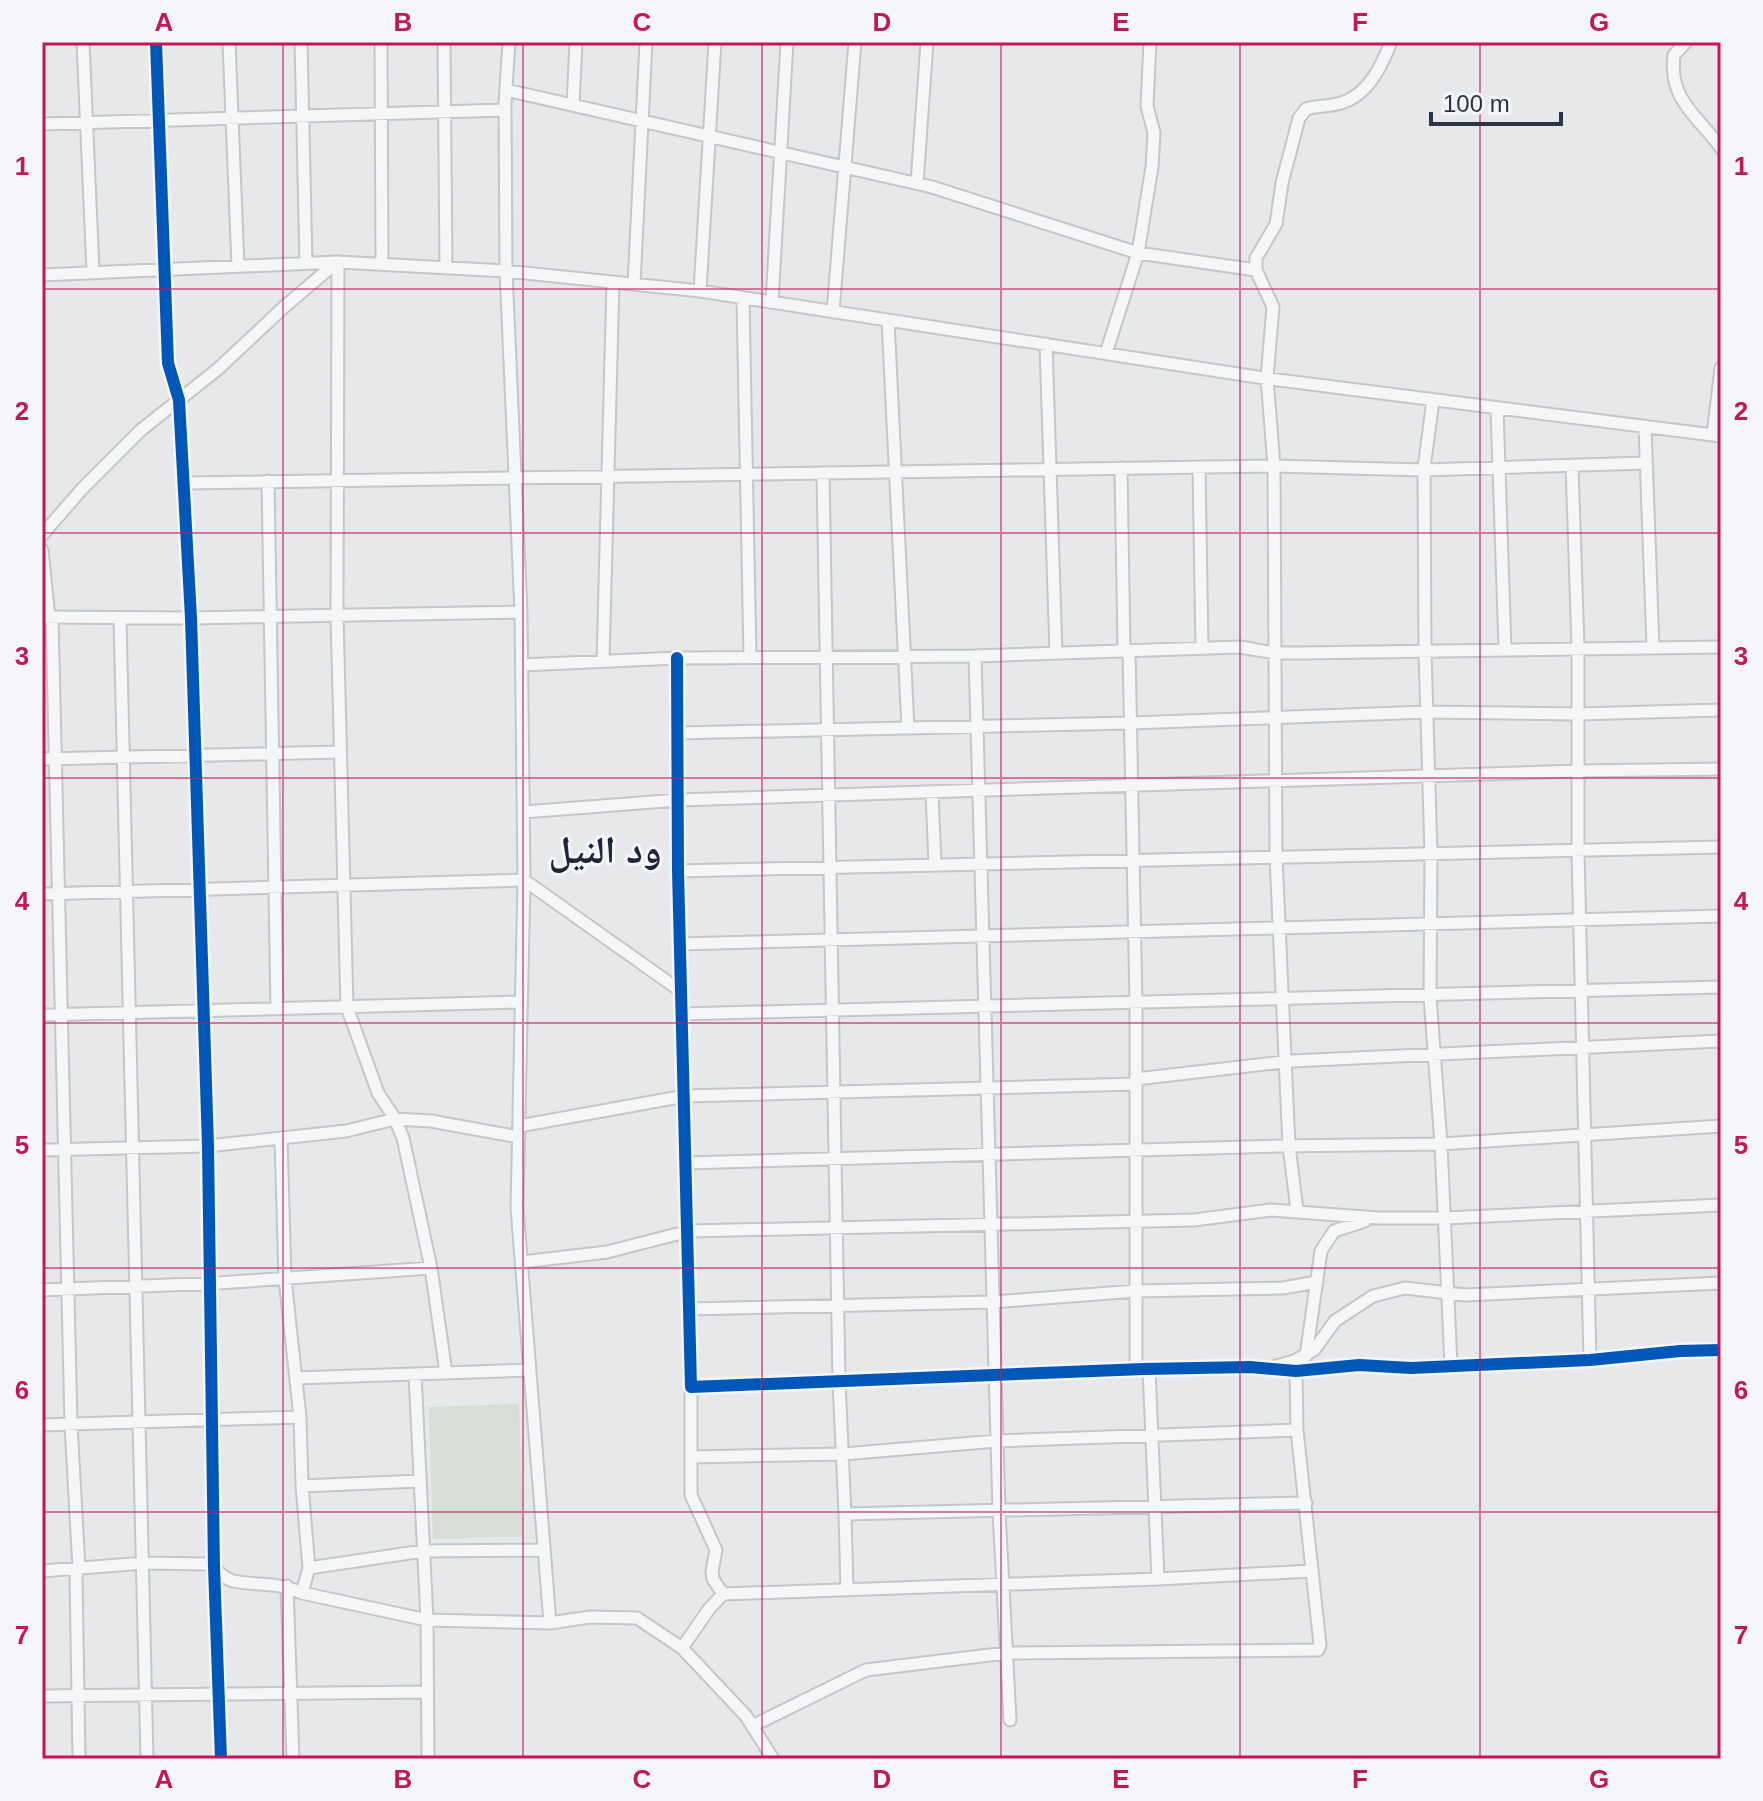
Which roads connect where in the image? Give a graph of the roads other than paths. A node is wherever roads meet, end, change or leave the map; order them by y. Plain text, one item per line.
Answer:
1 (83, 42) edge
2 (156, 42) edge
3 (229, 42) edge
4 (301, 42) edge
5 (381, 42) edge
6 (444, 42) edge
7 (509, 42) edge
8 (576, 42) edge
9 (646, 42) edge
10 (715, 42) edge
11 (787, 42) edge
12 (855, 42) edge
13 (927, 42) edge
14 (1150, 42) edge
15 (1391, 42) edge
16 (1686, 42) edge
17 (506, 90) junction
18 (573, 105) junction
19 (505, 110) junction
20 (444, 112) junction
21 (382, 114) junction
22 (303, 117) junction
23 (232, 119) junction
24 (159, 121) junction
25 (642, 121) junction
26 (86, 123) junction
27 (42, 124) edge
28 (710, 136) junction
29 (1721, 148) edge
30 (781, 152) junction
31 (845, 167) junction
32 (917, 183) junction
33 (1138, 253) junction
34 (338, 262) junction
35 (306, 263) junction
36 (382, 264) junction
37 (238, 266) junction
38 (446, 268) junction
39 (165, 269) junction
40 (1256, 270) junction
41 (93, 271) junction
42 (506, 271) junction
43 (42, 275) edge
44 (613, 282) junction
45 (634, 284) junction
46 (700, 291) junction
47 (743, 298) junction
48 (772, 302) junction
49 (833, 312) junction
50 (888, 320) junction
51 (1046, 344) junction
52 (1106, 353) junction
53 (1721, 368) edge
54 (1267, 378) junction
55 (179, 400) junction
56 (1433, 400) junction
57 (1497, 408) junction
58 (1645, 427) junction
59 (1717, 436) edge
60 (1646, 463) junction
61 (1572, 465) junction
62 (1274, 466) junction
63 (1199, 467) junction
64 (1121, 468) junction
65 (1499, 468) junction
66 (1050, 469) junction
67 (1424, 470) junction
68 (895, 471) junction
69 (823, 473) junction
70 (747, 474) junction
71 (609, 478) junction
72 (337, 480) junction
73 (515, 480) junction
74 (268, 481) junction
75 (185, 483) junction
76 (42, 535) edge
77 (42, 550) edge
78 (521, 612) junction
79 (337, 615) junction
80 (270, 616) junction
81 (48, 617) edge
82 (120, 618) junction
83 (191, 618) junction
84 (1578, 647) junction
85 (1653, 647) junction
86 (1721, 647) edge
87 (1202, 648) junction
88 (1505, 649) junction
89 (1127, 650) junction
90 (1425, 651) junction
91 (1056, 653) junction
92 (1275, 653) junction
93 (825, 656) junction
94 (905, 656) junction
95 (975, 656) junction
96 (750, 657) junction
97 (677, 658) junction
98 (603, 661) junction
99 (522, 665) junction
100 (1721, 710) edge
101 (1427, 712) junction
102 (1578, 714) junction
103 (1275, 717) junction
104 (1131, 723) junction
105 (977, 726) junction
106 (908, 728) junction
107 (826, 730) junction
108 (677, 733) junction
109 (340, 752) junction
110 (272, 753) junction
111 (196, 755) junction
112 (123, 757) junction
113 (42, 759) edge
114 (55, 759) junction
115 (1721, 769) edge
116 (1578, 771) junction
117 (1428, 777) junction
118 (1276, 782) junction
119 (1132, 786) junction
120 (979, 791) junction
121 (932, 792) junction
122 (828, 795) junction
123 (678, 800) junction
124 (524, 812) junction
125 (1721, 847) edge
126 (1578, 851) junction
127 (1431, 854) junction
128 (1276, 857) junction
129 (1133, 861) junction
130 (981, 864) junction
131 (935, 865) junction
132 (829, 867) junction
133 (678, 871) junction
134 (524, 880) junction
135 (343, 886) junction
136 (275, 888) junction
137 (200, 890) junction
138 (126, 892) junction
139 (42, 894) edge
140 (58, 894) junction
141 (1721, 916) edge
142 (1580, 919) junction
143 (1430, 923) junction
144 (1279, 927) junction
145 (1135, 932) junction
146 (983, 936) junction
147 (831, 940) junction
148 (680, 944) junction
149 (1721, 987) edge
150 (1582, 991) junction
151 (682, 992) junction
152 (1430, 995) junction
153 (1281, 999) junction
154 (520, 1002) junction
155 (1136, 1003) junction
156 (347, 1007) junction
157 (985, 1007) junction
158 (277, 1009) junction
159 (203, 1011) junction
160 (832, 1011) junction
161 (129, 1012) junction
162 (61, 1014) junction
163 (682, 1014) junction
164 (42, 1015) edge
165 (1721, 1041) edge
166 (1583, 1047) junction
167 (1436, 1054) junction
168 (1284, 1062) junction
169 (1136, 1082) junction
170 (988, 1088) junction
171 (834, 1092) junction
172 (685, 1096) junction
173 (395, 1119) junction
174 (1721, 1126) edge
175 (519, 1131) junction
176 (1586, 1135) junction
177 (281, 1138) junction
178 (1441, 1144) junction
179 (208, 1146) junction
180 (1289, 1146) junction
181 (132, 1148) junction
182 (64, 1149) junction
183 (42, 1150) edge
184 (1136, 1150) junction
185 (990, 1155) junction
186 (836, 1159) junction
187 (687, 1163) junction
188 (1721, 1205) edge
189 (1297, 1210) junction
190 (1586, 1210) junction
191 (1378, 1218) junction
192 (1445, 1218) junction
193 (1136, 1220) junction
194 (992, 1223) junction
195 (837, 1227) junction
196 (689, 1231) junction
197 (522, 1262) junction
198 (431, 1268) junction
199 (285, 1279) junction
200 (1317, 1282) junction
201 (1721, 1283) edge
202 (210, 1284) junction
203 (136, 1287) junction
204 (1588, 1288) junction
205 (68, 1289) junction
206 (42, 1290) edge
207 (1136, 1291) junction
208 (1447, 1293) junction
209 (993, 1302) junction
210 (838, 1306) junction
211 (690, 1309) junction
212 (1721, 1350) edge
213 (1306, 1356) junction
214 (1590, 1360) junction
215 (1451, 1365) junction
216 (1136, 1369) junction
217 (1149, 1369) junction
218 (1268, 1369) junction
219 (530, 1370) junction
220 (1296, 1371) junction
221 (446, 1373) junction
222 (415, 1374) junction
223 (996, 1375) junction
224 (296, 1378) junction
225 (839, 1381) junction
226 (691, 1387) junction
227 (300, 1417) junction
228 (213, 1420) junction
229 (139, 1422) junction
230 (71, 1424) junction
231 (42, 1425) edge
232 (1297, 1430) junction
233 (1151, 1435) junction
234 (997, 1441) junction
235 (843, 1454) junction
236 (691, 1457) junction
237 (420, 1481) junction
238 (302, 1486) junction
239 (1306, 1503) junction
240 (1153, 1508) junction
241 (999, 1511) junction
242 (845, 1514) junction
243 (544, 1550) junction
244 (423, 1551) junction
245 (144, 1563) junction
246 (214, 1567) junction
247 (309, 1568) junction
248 (79, 1569) junction
249 (42, 1571) edge
250 (1312, 1571) junction
251 (1158, 1579) junction
252 (1003, 1585) junction
253 (287, 1586) junction
254 (847, 1589) junction
255 (302, 1593) junction
256 (723, 1594) junction
257 (427, 1620) junction
258 (550, 1623) junction
259 (682, 1648) junction
260 (1006, 1653) junction
261 (427, 1692) junction
262 (292, 1693) junction
263 (219, 1694) junction
264 (77, 1695) junction
265 (145, 1695) junction
266 (42, 1696) edge
267 (1010, 1720) dead end
268 (752, 1726) junction
269 (79, 1759) edge
270 (147, 1759) edge
271 (221, 1759) edge
272 (293, 1759) edge
273 (428, 1759) edge
274 (773, 1759) edge

1 - 26 street
2 - 24 street
3 - 23 street
4 - 22 street
5 - 21 street
6 - 20 street
7 - 17 street
8 - 18 street
9 - 25 street
10 - 28 street
11 - 30 street
12 - 31 street
13 - 32 street
14 - 33 street
15 - 40 street
16 - 29 street
17 - 18 street
17 - 19 street
18 - 25 street
19 - 20 street
19 - 42 street
20 - 21 street
20 - 38 street
21 - 22 street
21 - 36 street
22 - 23 street
22 - 35 street
23 - 24 street
23 - 37 street
24 - 26 street
24 - 39 street
25 - 28 street
25 - 45 street
26 - 27 street
26 - 41 street
28 - 30 street
28 - 46 street
30 - 31 street
30 - 48 street
31 - 32 street
31 - 49 street
32 - 33 street
33 - 40 street
33 - 52 street
34 - 35 street
34 - 36 street
34 - 55 street
34 - 72 street
35 - 37 street
36 - 38 street
37 - 39 street
38 - 42 street
39 - 41 street
39 - 55 street
40 - 54 street
41 - 43 street
42 - 44 street
42 - 73 street
44 - 45 street
44 - 71 street
45 - 46 street
46 - 47 street
47 - 48 street
47 - 70 street
48 - 49 street
49 - 50 street
50 - 51 street
50 - 68 street
51 - 52 street
51 - 66 street
52 - 54 street
53 - 59 street
54 - 56 street
54 - 62 street
55 - 75 street
55 - 76 street
56 - 57 street
56 - 67 street
57 - 58 street
57 - 65 street
58 - 59 street
58 - 60 street
60 - 61 street
60 - 85 street
61 - 65 street
61 - 84 street
62 - 63 street
62 - 67 street
62 - 92 street
63 - 64 street
63 - 87 street
64 - 66 street
64 - 89 street
65 - 67 street
65 - 88 street
66 - 68 street
66 - 91 street
67 - 90 street
68 - 69 street
68 - 94 street
69 - 70 street
69 - 93 street
70 - 71 street
70 - 96 street
71 - 73 street
71 - 98 street
72 - 73 street
72 - 74 street
72 - 79 street
73 - 78 street
74 - 75 street
74 - 80 street
75 - 83 street
77 - 81 street
78 - 79 street
78 - 99 street
79 - 80 street
79 - 109 street
80 - 83 street
80 - 110 street
81 - 82 street
81 - 114 street
82 - 83 street
82 - 112 street
83 - 111 street
84 - 85 street
84 - 88 street
84 - 102 street
85 - 86 street
87 - 89 street
87 - 92 street
88 - 90 street
89 - 91 street
89 - 104 street
90 - 92 street
90 - 101 street
91 - 95 street
92 - 103 street
93 - 94 street
93 - 96 street
93 - 107 street
94 - 95 street
94 - 106 street
95 - 105 street
96 - 97 street
97 - 98 street
97 - 108 street
98 - 99 street
99 - 124 street
100 - 102 street
101 - 102 street
101 - 103 street
101 - 117 street
102 - 116 street
103 - 104 street
103 - 118 street
104 - 105 street
104 - 119 street
105 - 106 street
105 - 120 street
106 - 107 street
107 - 108 street
107 - 122 street
108 - 123 street
109 - 110 street
109 - 135 street
110 - 111 street
110 - 136 street
111 - 112 street
111 - 137 street
112 - 114 street
112 - 138 street
113 - 114 street
114 - 140 street
115 - 116 street
116 - 117 street
116 - 126 street
117 - 118 street
117 - 127 street
118 - 119 street
118 - 128 street
119 - 120 street
119 - 129 street
120 - 121 street
120 - 130 street
121 - 122 street
121 - 131 street
122 - 123 street
122 - 132 street
123 - 124 street
123 - 133 street
124 - 134 street
125 - 126 street
126 - 127 street
126 - 142 street
127 - 128 street
127 - 143 street
128 - 129 street
128 - 144 street
129 - 130 street
129 - 145 street
130 - 131 street
130 - 146 street
131 - 132 street
132 - 133 street
132 - 147 street
133 - 148 street
134 - 135 street
134 - 151 street
134 - 154 street
135 - 136 street
135 - 156 street
136 - 137 street
136 - 158 street
137 - 138 street
137 - 159 street
138 - 140 street
138 - 161 street
139 - 140 street
140 - 162 street
141 - 142 street
142 - 143 street
142 - 150 street
143 - 144 street
143 - 152 street
144 - 145 street
144 - 153 street
145 - 146 street
145 - 155 street
146 - 147 street
146 - 157 street
147 - 148 street
147 - 160 street
148 - 151 street
149 - 150 street
150 - 152 street
150 - 166 street
151 - 163 street
152 - 153 street
152 - 167 street
153 - 155 street
153 - 168 street
154 - 156 street
154 - 175 street
155 - 157 street
155 - 169 street
156 - 158 street
156 - 173 street
157 - 160 street
157 - 170 street
158 - 159 street
159 - 161 street
159 - 179 street
160 - 163 street
160 - 171 street
161 - 162 street
161 - 181 street
162 - 164 street
162 - 182 street
163 - 172 street
165 - 166 street
166 - 167 street
166 - 176 street
167 - 168 street
167 - 178 street
168 - 169 street
168 - 180 street
169 - 170 street
169 - 184 street
170 - 171 street
170 - 185 street
171 - 172 street
171 - 186 street
172 - 175 street
172 - 187 street
173 - 175 street
173 - 177 street
173 - 198 street
174 - 176 street
175 - 197 street
176 - 178 street
176 - 190 street
177 - 179 street
177 - 199 street
178 - 180 street
178 - 192 street
179 - 181 street
179 - 202 street
180 - 184 street
180 - 189 street
181 - 182 street
181 - 203 street
182 - 183 street
182 - 205 street
184 - 185 street
184 - 193 street
185 - 186 street
185 - 194 street
186 - 187 street
186 - 195 street
187 - 196 street
188 - 190 street
189 - 191 street
189 - 193 street
190 - 192 street
190 - 204 street
191 - 192 street
191 - 200 street
192 - 208 street
193 - 194 street
193 - 207 street
194 - 195 street
194 - 209 street
195 - 196 street
195 - 210 street
196 - 197 street
196 - 211 street
197 - 219 street
198 - 199 street
198 - 221 street
199 - 202 street
199 - 224 street
200 - 207 street
200 - 213 street
201 - 204 street
202 - 203 street
202 - 228 street
203 - 205 street
203 - 229 street
204 - 208 street
204 - 214 street
205 - 206 street
205 - 230 street
207 - 209 street
207 - 216 street
208 - 213 street
208 - 215 street
209 - 210 street
209 - 223 street
210 - 211 street
210 - 225 street
211 - 226 street
212 - 214 street
213 - 218 street
214 - 215 street
215 - 220 street
216 - 217 street
216 - 223 street
217 - 218 street
217 - 233 street
218 - 220 street
219 - 221 street
219 - 243 street
220 - 232 street
221 - 222 street
222 - 224 street
222 - 237 street
223 - 225 street
223 - 234 street
224 - 227 street
225 - 226 street
225 - 235 street
226 - 236 street
227 - 228 street
227 - 238 street
228 - 229 street
228 - 246 street
229 - 230 street
229 - 245 street
230 - 231 street
230 - 248 street
232 - 233 street
232 - 239 street
233 - 234 street
233 - 240 street
234 - 235 street
234 - 241 street
235 - 236 street
235 - 242 street
236 - 256 street
237 - 238 street
237 - 244 street
238 - 247 street
239 - 240 street
239 - 250 street
240 - 241 street
240 - 251 street
241 - 242 street
241 - 252 street
242 - 254 street
243 - 244 street
243 - 258 street
244 - 247 street
244 - 257 street
245 - 246 street
245 - 248 street
245 - 265 street
246 - 253 street
246 - 263 street
247 - 255 street
248 - 249 street
248 - 264 street
250 - 251 street
250 - 260 street
251 - 252 street
252 - 254 street
252 - 260 street
253 - 255 street
253 - 262 street
254 - 256 street
255 - 257 street
256 - 259 street
257 - 258 street
257 - 261 street
258 - 259 street
259 - 268 street
260 - 267 street
260 - 268 street
261 - 262 street
261 - 273 street
262 - 263 street
262 - 272 street
263 - 265 street
263 - 271 street
264 - 265 street
264 - 266 street
264 - 269 street
265 - 270 street
268 - 274 street

